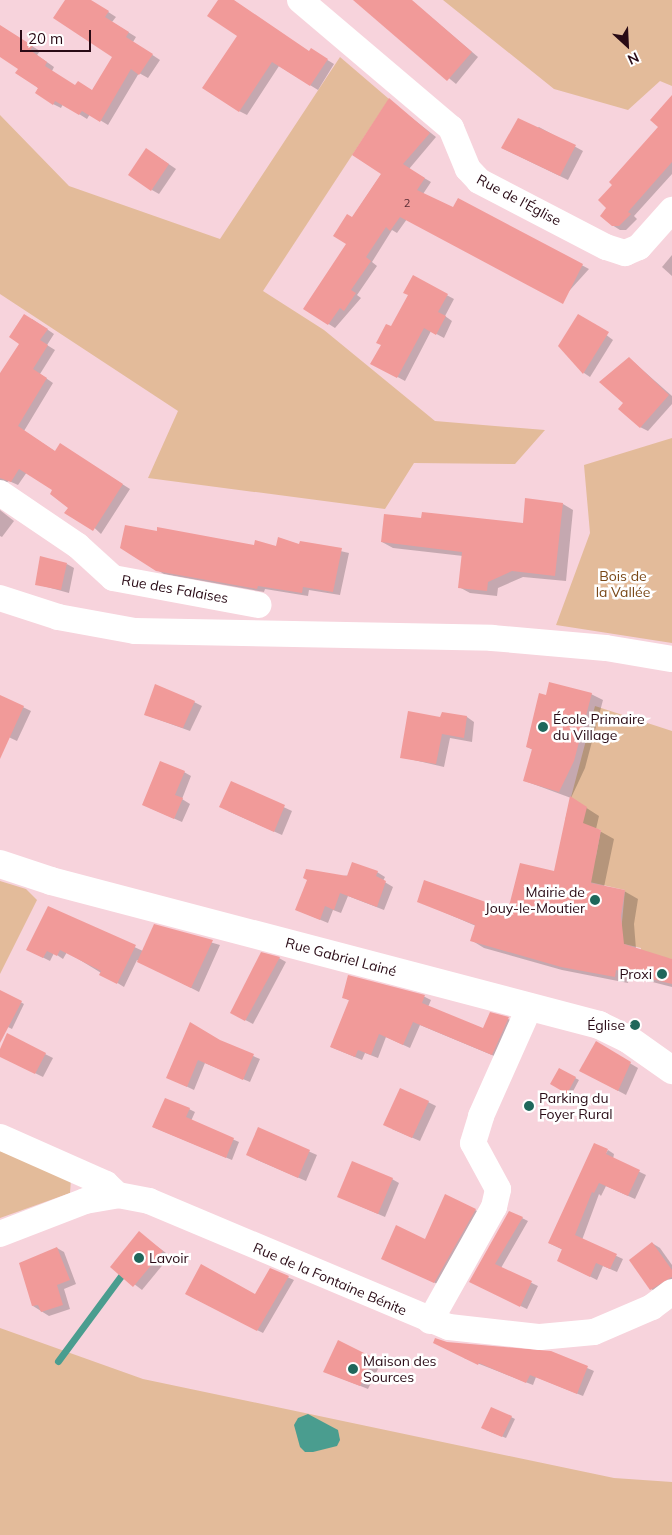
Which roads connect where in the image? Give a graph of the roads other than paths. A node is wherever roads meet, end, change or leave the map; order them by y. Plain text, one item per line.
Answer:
1 (300, 0) edge
2 (672, 210) edge
3 (0, 493) edge
4 (0, 598) edge
5 (259, 604) dead end
6 (672, 659) edge
7 (0, 864) edge
8 (530, 1006) junction
9 (672, 1070) edge
10 (0, 1137) edge
11 (118, 1195) junction
12 (0, 1234) edge
13 (672, 1292) edge
14 (430, 1321) junction

1 - 2 street, Rue de l'Église
3 - 5 street, Rue des Falaises
4 - 6 street
7 - 8 street, Rue Gabriel Lainé
8 - 9 street, Rue Gabriel Lainé
8 - 14 street
10 - 11 street, Rue de la Fontaine Bénite
11 - 12 street
11 - 14 street, Rue de la Fontaine Bénite
13 - 14 street, Rue de la Fontaine Bénite

